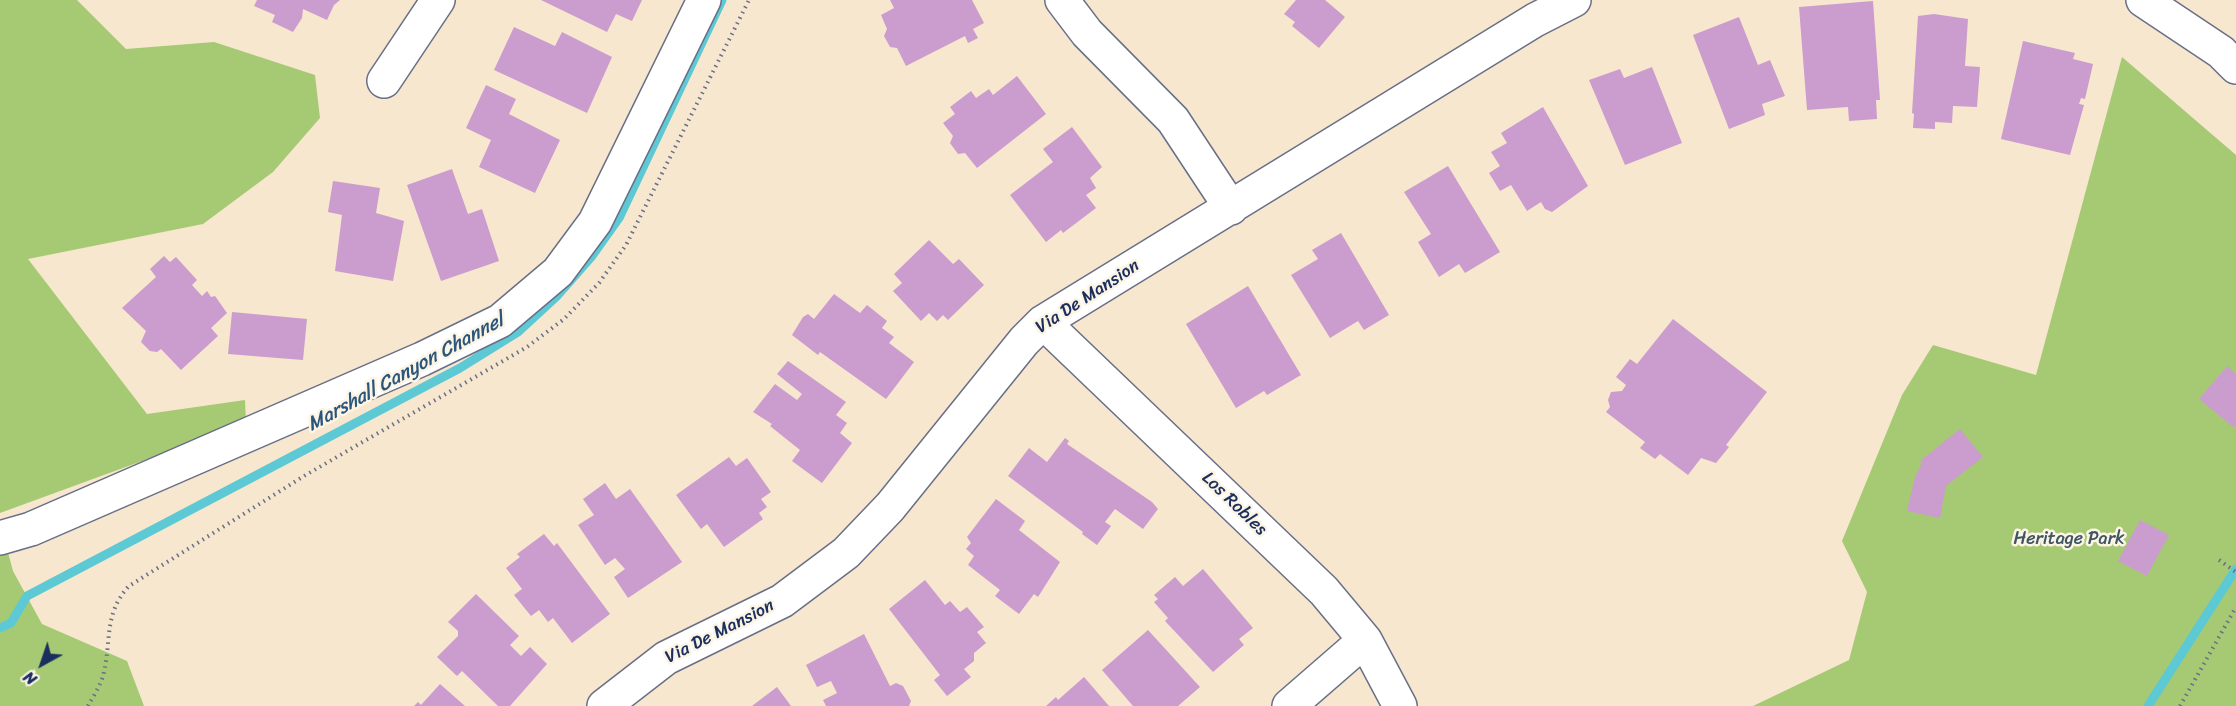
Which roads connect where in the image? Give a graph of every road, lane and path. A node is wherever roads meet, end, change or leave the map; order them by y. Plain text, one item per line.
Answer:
1 (438, 0) edge
2 (705, 0) edge
3 (1062, 0) edge
4 (1574, 0) edge
5 (2143, 0) edge
6 (1529, 10) edge
7 (2236, 67) edge
8 (384, 81) dead end
9 (1231, 208) junction
10 (1043, 322) junction
11 (0, 538) edge
12 (2219, 560) dead end
13 (2236, 572) edge
14 (117, 599) dead end
15 (2236, 607) edge
16 (1365, 640) junction
17 (88, 706) edge
18 (604, 706) edge
19 (1289, 706) edge
20 (1400, 706) edge
21 (2180, 706) edge

1 - 8 street
2 - 11 street
3 - 9 street
4 - 6 street, Via De Mansion
5 - 7 street
6 - 9 street, Via De Mansion
9 - 10 street, Via De Mansion
10 - 16 street, Los Robles
10 - 18 street, Via De Mansion
12 - 13 path
14 - 17 path
15 - 21 path
16 - 19 street
16 - 20 street, Los Robles

